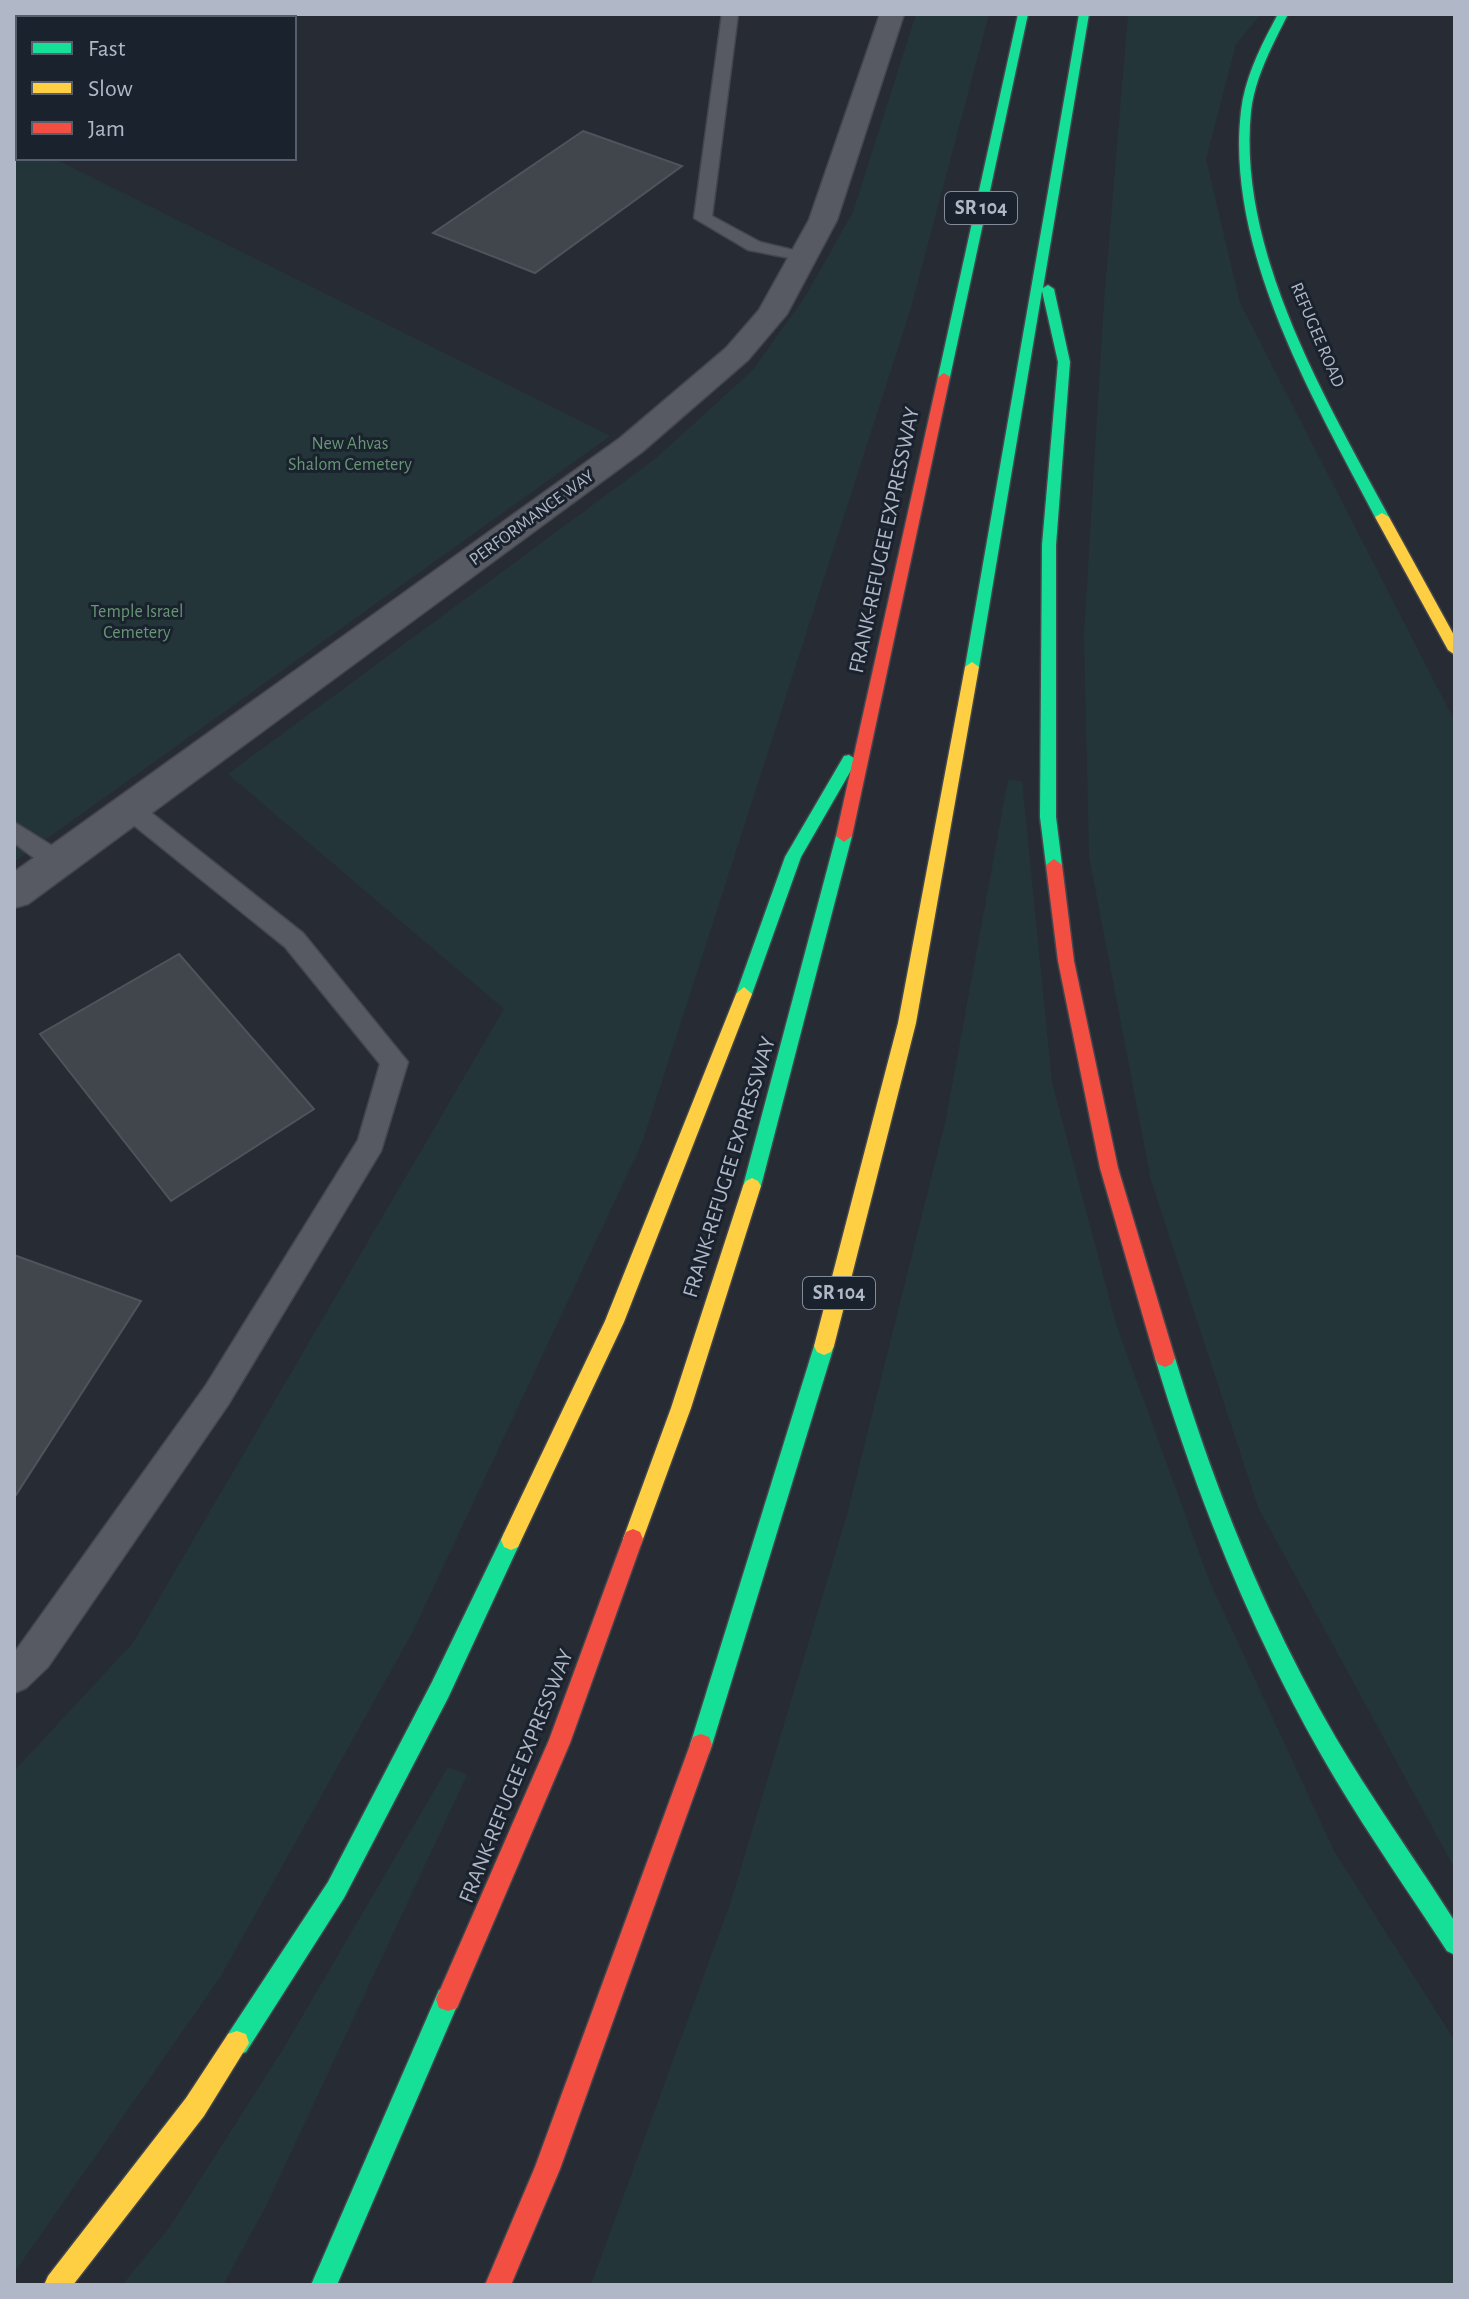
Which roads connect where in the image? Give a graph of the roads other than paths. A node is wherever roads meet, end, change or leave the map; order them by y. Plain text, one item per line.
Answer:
1 (730, 14) edge
2 (892, 14) edge
3 (1023, 14) edge
4 (1084, 14) edge
5 (1283, 14) edge
6 (804, 258) junction
7 (1043, 265) junction
8 (1455, 650) edge
9 (868, 727) junction
10 (130, 809) junction
11 (14, 831) edge
12 (58, 862) junction
13 (14, 893) edge
14 (14, 1676) edge
15 (1455, 1943) edge
16 (57, 2285) edge
17 (324, 2285) edge
18 (498, 2285) edge

1 - 6 lane
2 - 6 street, PERFORMANCE WAY
3 - 9 main road, FRANK-REFUGEE EXPRESSWAY / SR 104
4 - 7 main road, SR 104
5 - 8 main road, REFUGEE ROAD
6 - 10 street, PERFORMANCE WAY
7 - 15 main road
7 - 18 main road, SR 104
9 - 16 main road
9 - 17 main road, FRANK-REFUGEE EXPRESSWAY / SR 104
10 - 12 street, PERFORMANCE WAY
10 - 14 lane
11 - 12 lane
12 - 13 street, PERFORMANCE WAY

